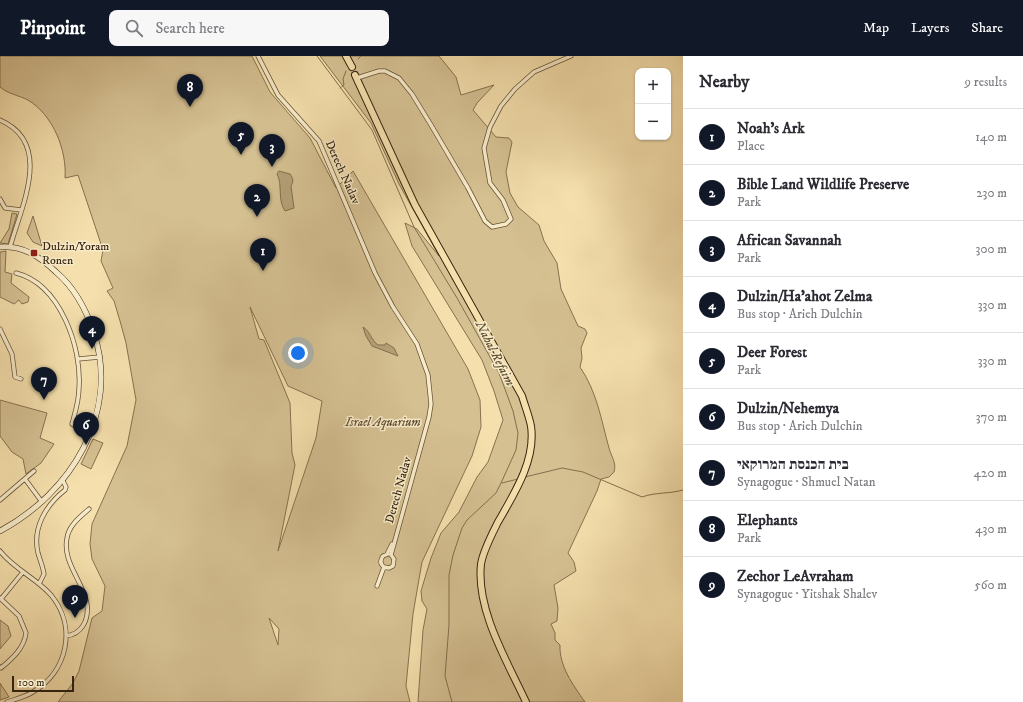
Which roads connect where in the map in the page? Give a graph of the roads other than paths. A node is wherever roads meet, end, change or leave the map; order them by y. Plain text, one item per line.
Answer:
1 (258, 56) edge
2 (346, 56) edge
3 (571, 56) edge
4 (352, 67) dead end
5 (356, 77) joint
6 (0, 120) edge
7 (0, 200) edge
8 (20, 210) junction
9 (0, 247) edge
10 (10, 247) junction
11 (16, 273) dead end
12 (0, 329) edge
13 (5, 338) junction
14 (0, 340) edge
15 (100, 357) junction
16 (78, 359) junction
17 (21, 379) dead end
18 (91, 434) junction
19 (34, 471) dead end
20 (25, 478) junction
21 (63, 481) junction
22 (0, 500) edge
23 (43, 502) junction
24 (88, 509) dead end
25 (0, 531) edge
26 (0, 551) edge
27 (389, 555) junction
28 (384, 567) junction
29 (23, 572) junction
30 (39, 584) junction
31 (377, 586) dead end
32 (0, 599) edge
33 (66, 636) junction
34 (0, 667) edge
35 (7, 702) edge
36 (526, 702) edge

1 - 27 street, Derech Nadav
2 - 4 main road
3 - 5 street
5 - 36 main road
6 - 8 street
7 - 8 street
8 - 10 street
9 - 10 street
10 - 15 street
11 - 16 street
12 - 13 street
13 - 14 street
13 - 17 street
15 - 16 street
15 - 18 street
16 - 18 street
18 - 21 street
19 - 20 street
20 - 22 street
20 - 23 street
21 - 23 street
21 - 30 street
23 - 25 street
24 - 33 street
26 - 29 street
27 - 28 street
27 - 28 street
28 - 31 street
29 - 30 street
29 - 32 street
30 - 33 street
32 - 34 street
33 - 35 street

